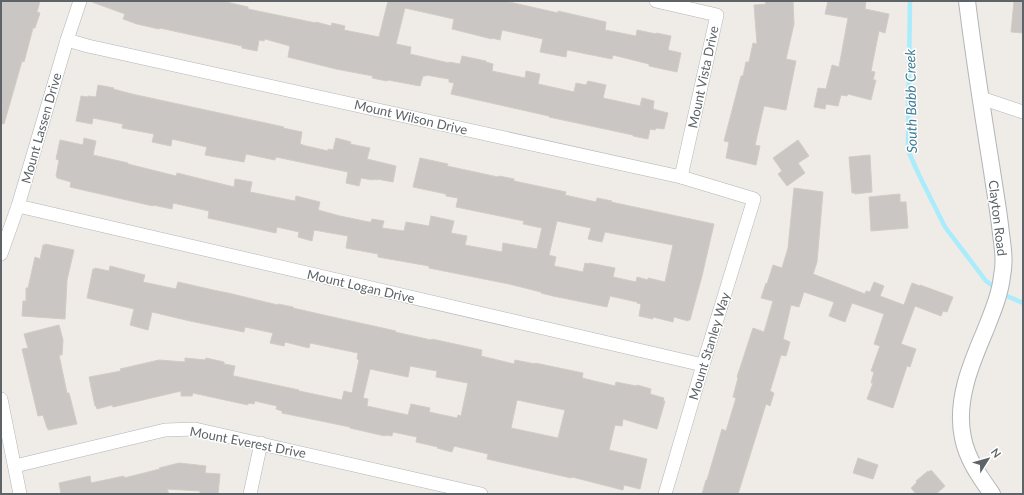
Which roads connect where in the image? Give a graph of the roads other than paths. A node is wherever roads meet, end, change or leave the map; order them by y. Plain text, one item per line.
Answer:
1 (80, 1) edge
2 (656, 1) edge
3 (967, 1) edge
4 (67, 40) junction
5 (981, 98) junction
6 (1023, 112) edge
7 (681, 177) junction
8 (754, 199) joint
9 (18, 206) junction
10 (1, 254) edge
11 (703, 365) junction
12 (1, 400) edge
13 (261, 443) junction
14 (14, 466) junction
15 (20, 494) edge
16 (250, 494) edge
17 (481, 494) edge
18 (665, 494) edge
19 (992, 494) edge

1 - 4 street, Mount Lassen Drive
2 - 7 street, Mount Vista Drive
3 - 5 street, Clayton Road
4 - 7 street, Mount Wilson Drive
4 - 9 street, Mount Lassen Drive
5 - 6 street
5 - 19 street, Clayton Road
7 - 8 street, Mount Wilson Drive
8 - 11 street, Mount Stanley Way
9 - 10 street, Mount Lassen Drive
9 - 11 street, Mount Logan Drive
11 - 18 street, Mount Stanley Way
12 - 14 street
13 - 14 street, Mount Everest Drive
13 - 16 street
13 - 17 street, Mount Everest Drive
14 - 15 street

